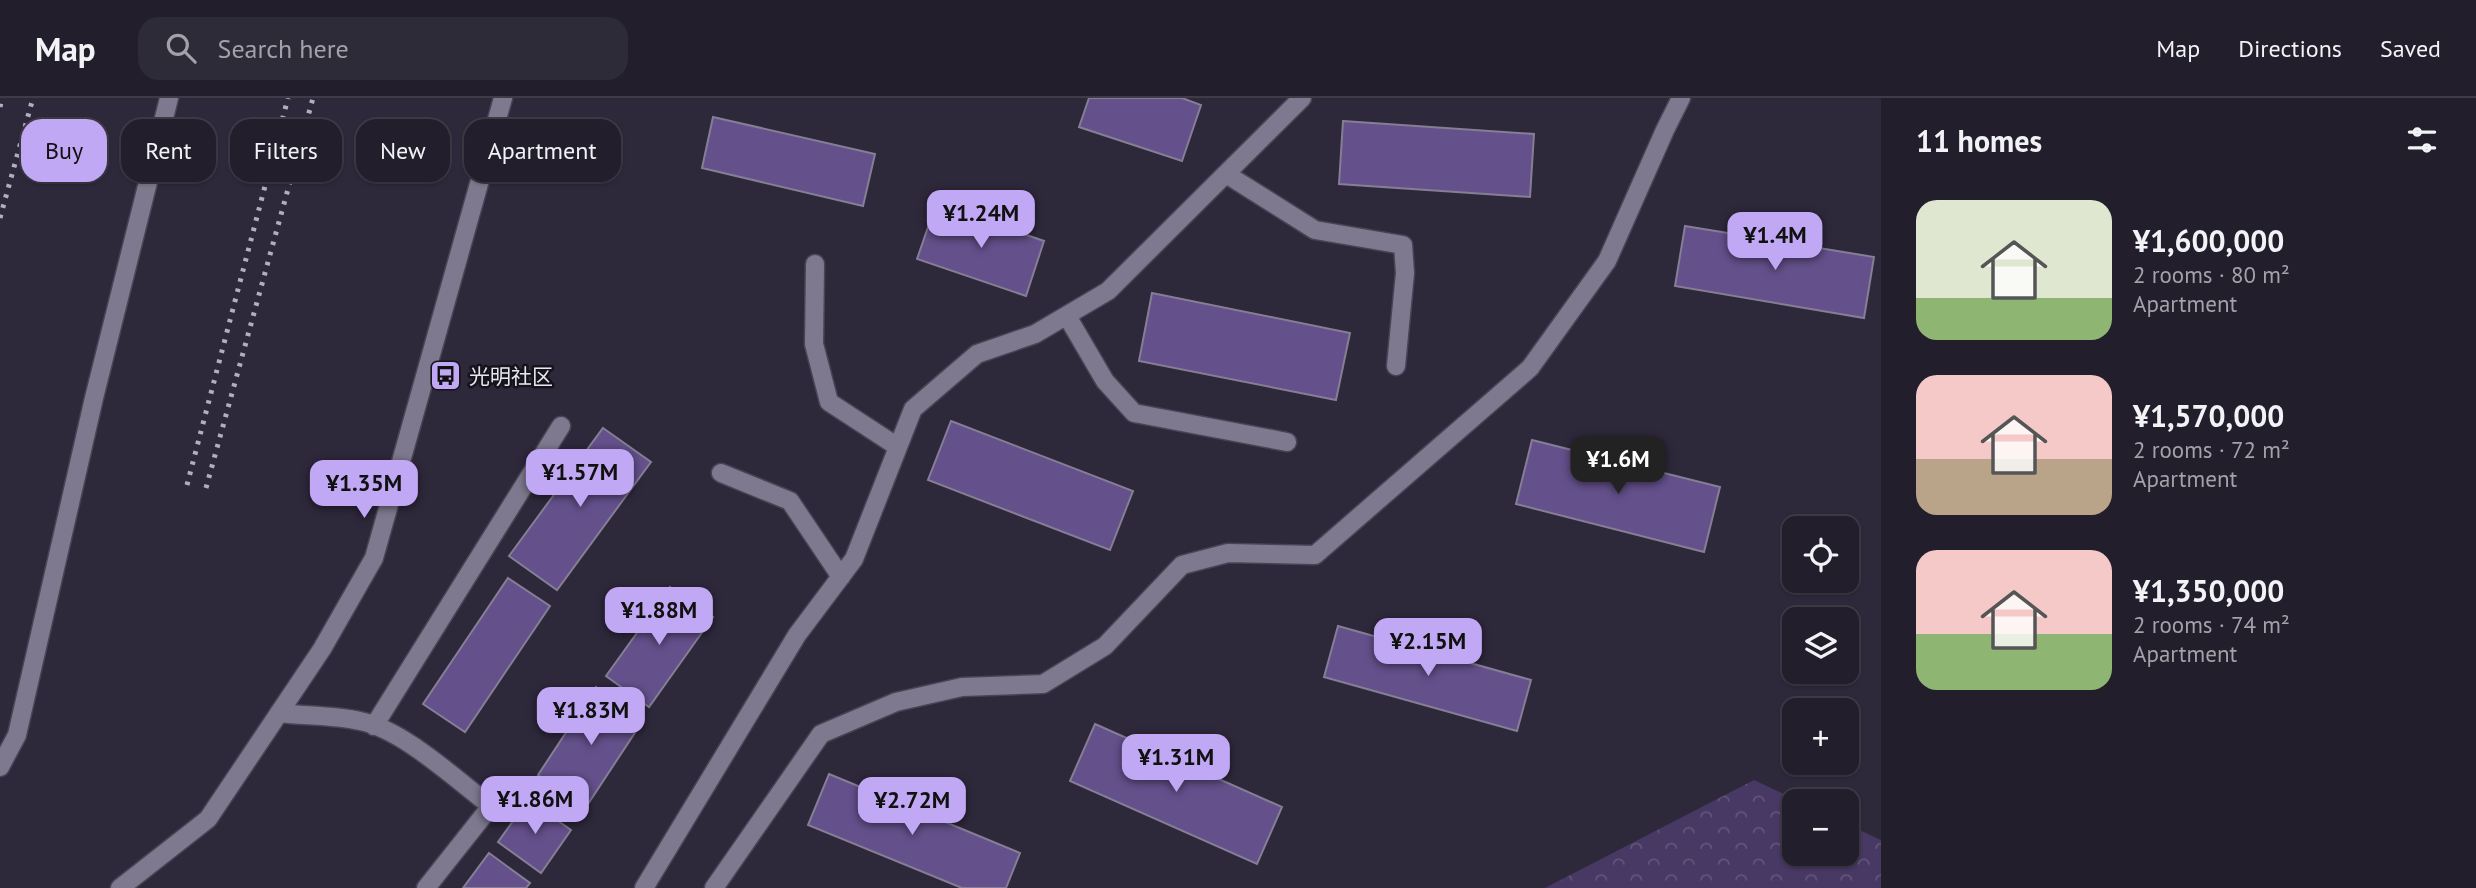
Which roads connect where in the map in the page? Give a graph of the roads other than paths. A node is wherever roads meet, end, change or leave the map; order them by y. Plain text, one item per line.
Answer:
1 (169, 98) edge
2 (503, 98) edge
3 (1301, 98) edge
4 (1681, 98) edge
5 (1226, 174) junction
6 (815, 264) dead end
7 (1067, 316) junction
8 (1396, 366) dead end
9 (561, 426) dead end
10 (1287, 442) dead end
11 (898, 447) junction
12 (721, 472) dead end
13 (841, 577) junction
14 (279, 713) junction
15 (374, 726) junction
16 (0, 767) edge
17 (120, 888) edge
18 (426, 888) edge
19 (644, 888) edge
20 (714, 888) edge

1 - 16 street
2 - 14 street
3 - 5 street
4 - 20 street
5 - 7 street
5 - 8 street
6 - 11 street
7 - 10 street
7 - 11 street
9 - 15 street
11 - 13 street
12 - 13 street
13 - 19 street
14 - 15 street
14 - 17 street
15 - 18 street

